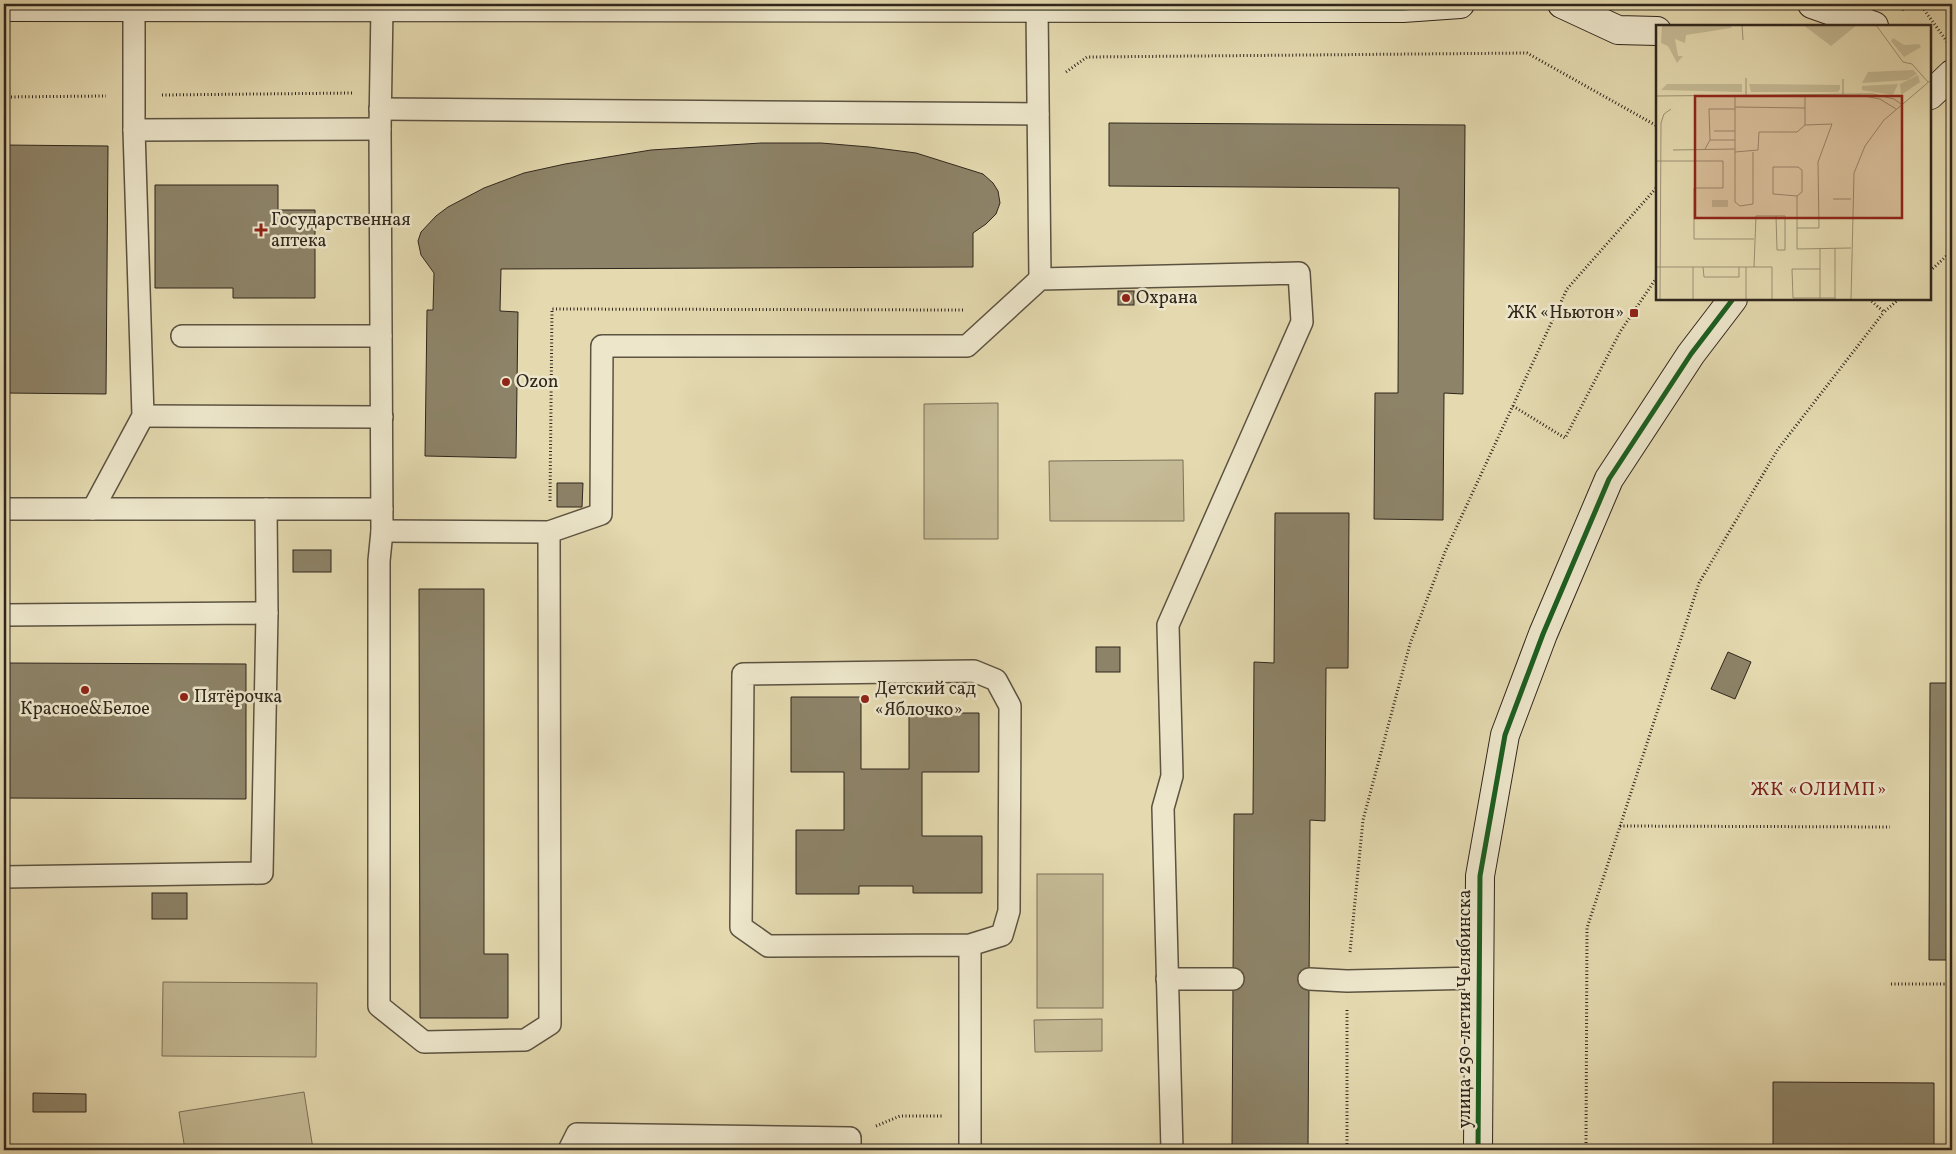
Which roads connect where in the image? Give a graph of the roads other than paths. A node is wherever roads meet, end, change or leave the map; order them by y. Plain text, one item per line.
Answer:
1 (1460, 4) edge
2 (1562, 4) edge
3 (1812, 4) edge
4 (483, 6) edge
5 (1403, 6) edge
6 (382, 7) junction
7 (4, 8) edge
8 (134, 8) junction
9 (1038, 8) junction
10 (1871, 25) edge
11 (1656, 32) edge
12 (1038, 114) junction
13 (380, 119) junction
14 (134, 130) junction
15 (1040, 279) junction
16 (1731, 300) edge
17 (182, 336) dead end
18 (381, 336) junction
19 (143, 416) junction
20 (382, 417) junction
21 (4, 509) edge
22 (93, 509) junction
23 (266, 509) junction
24 (382, 509) junction
25 (382, 531) junction
26 (549, 532) junction
27 (267, 613) junction
28 (4, 615) edge
29 (4, 877) edge
30 (970, 945) junction
31 (1478, 978) junction
32 (1168, 979) junction
33 (1233, 979) dead end
34 (1309, 979) dead end
35 (770, 1143) edge
36 (569, 1150) edge
37 (850, 1150) edge
38 (970, 1150) edge
39 (1172, 1150) edge
40 (1478, 1150) edge

1 - 5 street
2 - 11 street
3 - 10 street
4 - 6 street
4 - 9 street
5 - 9 street
6 - 8 street
6 - 13 lane
7 - 8 street
8 - 14 lane
9 - 12 lane
12 - 13 lane
12 - 15 lane
13 - 14 lane
13 - 18 lane
14 - 19 lane
15 - 26 lane
15 - 32 lane
16 - 31 street, улица 250-летия Челябинска
17 - 18 lane
18 - 20 lane
19 - 20 lane
19 - 22 lane
20 - 24 lane
21 - 22 lane
22 - 23 lane
23 - 24 lane
23 - 27 lane
24 - 25 lane
25 - 26 lane
25 - 26 lane
27 - 28 lane
27 - 29 lane
30 - 30 lane
30 - 38 lane
31 - 34 lane
31 - 40 street, улица 250-летия Челябинска
32 - 33 lane
32 - 39 lane
35 - 36 lane
35 - 37 lane

